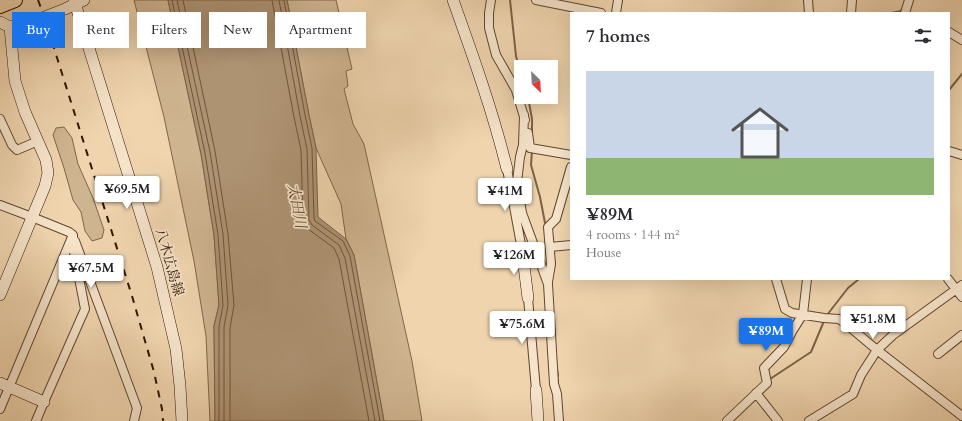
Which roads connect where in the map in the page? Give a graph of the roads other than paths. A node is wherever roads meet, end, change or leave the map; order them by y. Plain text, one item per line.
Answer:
1 (15, 0) edge
2 (453, 0) edge
3 (491, 0) edge
4 (536, 0) edge
5 (618, 0) edge
6 (808, 0) edge
7 (852, 0) edge
8 (909, 0) edge
9 (79, 1) edge
10 (0, 6) edge
11 (596, 12) edge
12 (616, 12) edge
13 (809, 12) edge
14 (852, 12) edge
15 (905, 12) edge
16 (0, 22) edge
17 (10, 27) junction
18 (950, 33) edge
19 (962, 40) edge
20 (524, 115) junction
21 (0, 119) edge
22 (38, 141) junction
23 (950, 151) edge
24 (570, 155) edge
25 (962, 155) edge
26 (507, 169) joint
27 (570, 170) edge
28 (0, 205) edge
29 (32, 217) junction
30 (73, 235) junction
31 (570, 245) edge
32 (550, 247) junction
33 (522, 250) joint
34 (61, 263) junction
35 (76, 266) junction
36 (776, 280) edge
37 (807, 280) edge
38 (949, 280) edge
39 (548, 284) junction
40 (959, 287) edge
41 (0, 295) edge
42 (962, 297) edge
43 (528, 298) joint
44 (803, 314) junction
45 (962, 335) edge
46 (877, 350) junction
47 (938, 354) dead end
48 (5, 385) edge
49 (536, 390) joint
50 (756, 393) junction
51 (44, 402) junction
52 (0, 409) edge
53 (962, 416) edge
54 (36, 421) edge
55 (134, 421) edge
56 (182, 421) edge
57 (538, 421) edge
58 (559, 421) edge
59 (727, 421) edge
60 (778, 421) edge
61 (809, 421) edge

1 - 10 highway
2 - 26 street
3 - 20 street
4 - 11 street
5 - 12 street
6 - 13 street
7 - 14 street
8 - 15 street
9 - 17 street
9 - 56 street, 八木広島線
16 - 17 street
17 - 22 street
18 - 19 street
20 - 24 street
20 - 39 street
21 - 22 street
22 - 29 street
23 - 25 street
26 - 33 street
27 - 32 street
28 - 29 street
29 - 30 street
29 - 41 street
30 - 34 street
30 - 35 street
30 - 55 street
31 - 32 street
32 - 39 street
33 - 43 street
34 - 35 street
34 - 48 street
35 - 51 street
36 - 44 street
37 - 44 street
38 - 40 street
39 - 58 street
40 - 42 street
40 - 46 street
43 - 49 street
44 - 46 street
44 - 50 street
45 - 47 street
46 - 53 street
46 - 61 street
48 - 51 street
48 - 52 street
49 - 57 street
50 - 59 street
50 - 60 street
51 - 54 street

